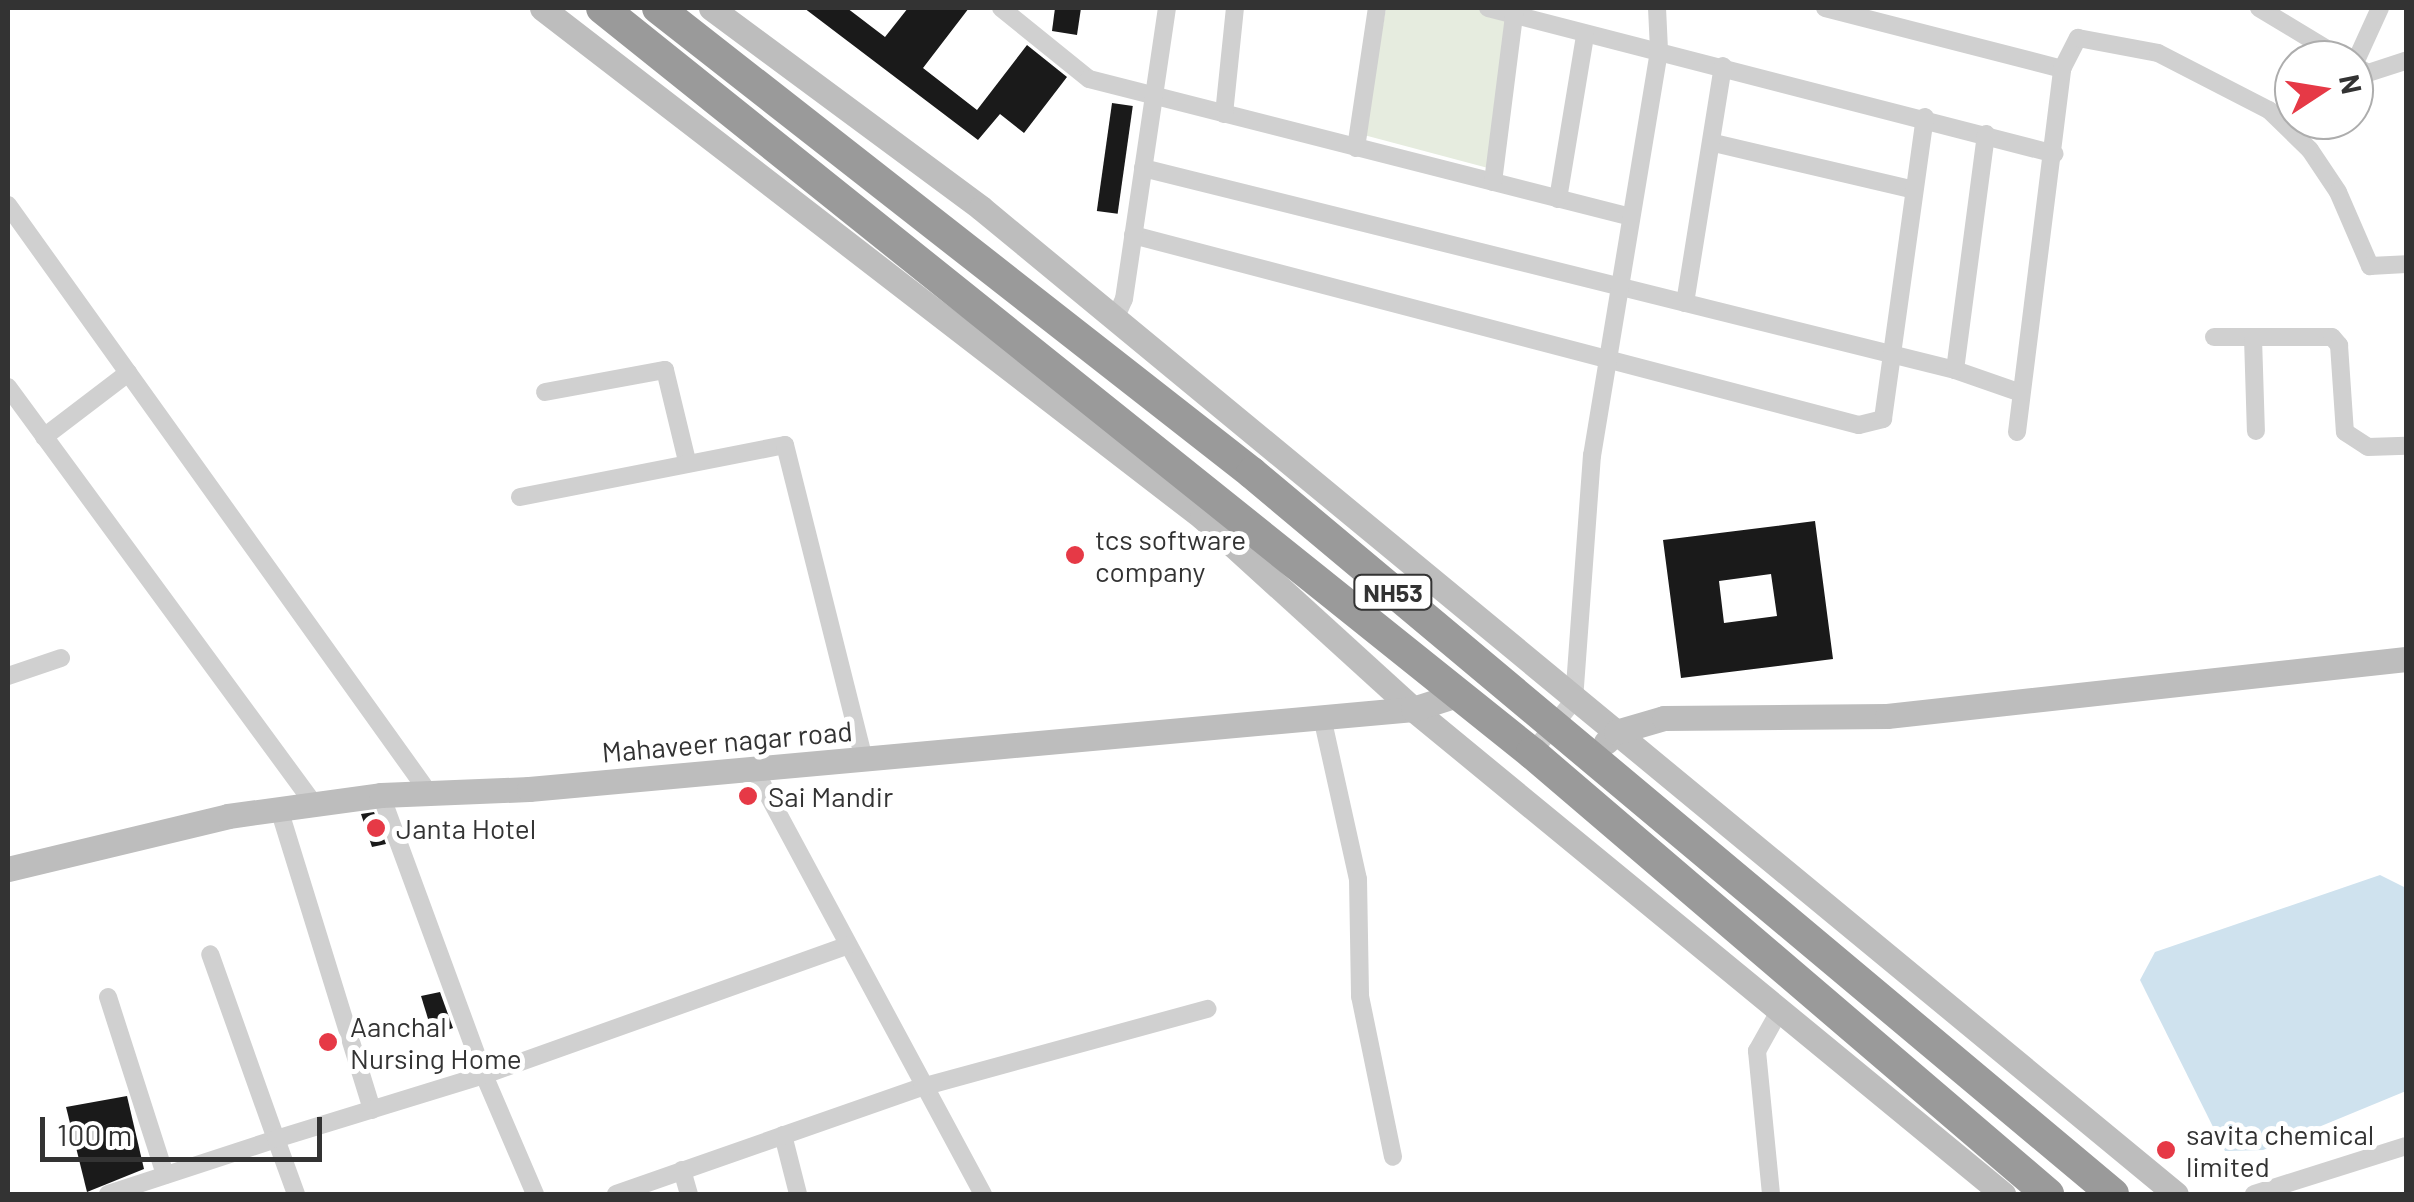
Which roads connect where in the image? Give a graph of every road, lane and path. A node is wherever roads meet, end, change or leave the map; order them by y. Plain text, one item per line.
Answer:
1 (542, 8) edge
2 (602, 8) edge
3 (658, 8) edge
4 (711, 8) edge
5 (1001, 8) edge
6 (1167, 8) edge
7 (1235, 8) edge
8 (1377, 8) edge
9 (1488, 8) edge
10 (1657, 8) edge
11 (1826, 8) edge
12 (2259, 8) edge
13 (2380, 8) edge
14 (1515, 12) edge
15 (1585, 36) junction
16 (2312, 40) edge
17 (1659, 50) junction
18 (2406, 62) edge
19 (1723, 66) junction
20 (2062, 68) junction
21 (1154, 96) junction
22 (1224, 114) junction
23 (1925, 116) junction
24 (1986, 134) junction
25 (1714, 142) junction
26 (1356, 148) junction
27 (2054, 154) junction
28 (1143, 168) junction
29 (1493, 182) junction
30 (1914, 190) junction
31 (1558, 198) junction
32 (8, 205) edge
33 (1630, 217) junction
34 (1134, 235) junction
35 (2406, 264) edge
36 (1622, 287) junction
37 (1685, 303) junction
38 (1115, 319) junction
39 (2214, 337) dead end
40 (2253, 338) junction
41 (1890, 354) junction
42 (1612, 360) junction
43 (1956, 370) junction
44 (128, 374) junction
45 (8, 388) edge
46 (544, 392) dead end
47 (2021, 392) junction
48 (2256, 431) dead end
49 (2016, 432) dead end
50 (44, 437) junction
51 (2406, 446) edge
52 (687, 461) junction
53 (520, 497) dead end
54 (61, 658) dead end
55 (2406, 659) edge
56 (8, 676) edge
57 (1457, 694) junction
58 (1574, 700) junction
59 (1413, 709) junction
60 (1322, 717) junction
61 (1551, 726) junction
62 (1616, 732) junction
63 (1532, 754) junction
64 (1594, 757) junction
65 (864, 758) junction
66 (754, 769) junction
67 (429, 793) junction
68 (381, 794) junction
69 (314, 804) junction
70 (279, 809) junction
71 (8, 869) edge
72 (847, 946) junction
73 (210, 954) dead end
74 (108, 997) dead end
75 (1782, 1008) junction
76 (1208, 1010) dead end
77 (484, 1075) junction
78 (922, 1087) junction
79 (372, 1110) junction
80 (783, 1135) junction
81 (276, 1139) junction
82 (2406, 1146) edge
83 (1393, 1157) dead end
84 (682, 1170) junction
85 (166, 1175) junction
86 (108, 1194) edge
87 (296, 1194) edge
88 (535, 1194) edge
89 (616, 1194) edge
90 (689, 1194) edge
91 (798, 1194) edge
92 (983, 1194) edge
93 (1771, 1194) edge
94 (2003, 1194) edge
95 (2048, 1194) edge
96 (2113, 1194) edge
97 (2176, 1194) edge
98 (2254, 1194) edge

1 - 59 main road
2 - 57 highway, NH53
3 - 61 highway, NH53
4 - 38 main road
5 - 21 street
6 - 21 street
7 - 22 street
8 - 26 street
9 - 14 street
10 - 17 street
11 - 20 street
12 - 16 street
13 - 18 street
14 - 15 street
14 - 29 street
15 - 17 street
15 - 31 street
17 - 19 street
17 - 33 street
19 - 23 street
19 - 25 street
20 - 27 street
20 - 35 street
21 - 22 street
21 - 28 street
22 - 26 street
23 - 24 street
23 - 30 street
24 - 27 street
24 - 43 street
25 - 30 street
25 - 37 street
26 - 29 street
27 - 47 street
28 - 34 street
28 - 36 street
29 - 31 street
30 - 41 street
31 - 33 street
32 - 44 street
33 - 36 street
34 - 38 street
34 - 42 street
36 - 37 street
36 - 42 street
37 - 41 street
38 - 58 main road
39 - 40 street
40 - 48 street
40 - 51 street
41 - 42 street
41 - 43 street
42 - 58 street
43 - 47 street
44 - 50 street
44 - 67 street
45 - 50 street
46 - 52 street
47 - 49 street
50 - 69 street
52 - 53 street
52 - 65 street
54 - 56 street
55 - 62 main road
57 - 59 main road, Mahaveer nagar road
57 - 63 highway, NH53
58 - 61 street
58 - 62 main road
59 - 60 main road, Mahaveer nagar road
59 - 75 main road
60 - 65 main road, Mahaveer nagar road
60 - 83 street
61 - 63 street
61 - 64 highway, NH53
62 - 64 main road
62 - 97 main road
63 - 95 highway, NH53
64 - 96 highway, NH53
65 - 66 main road, Mahaveer nagar road
66 - 67 main road, Mahaveer nagar road
66 - 72 street
67 - 68 main road, Mahaveer nagar road
68 - 69 main road, Mahaveer nagar road
68 - 77 street
69 - 70 main road, Mahaveer nagar road
70 - 71 main road, Mahaveer nagar road
70 - 79 street
72 - 77 street
72 - 78 street
73 - 81 street
74 - 85 street
75 - 93 street
75 - 94 main road
76 - 78 street
77 - 79 street
77 - 88 street
78 - 80 street
78 - 92 street
79 - 81 street
80 - 84 street
80 - 91 street
81 - 85 street
81 - 87 street
82 - 98 street
84 - 89 street
84 - 90 street
85 - 86 street

